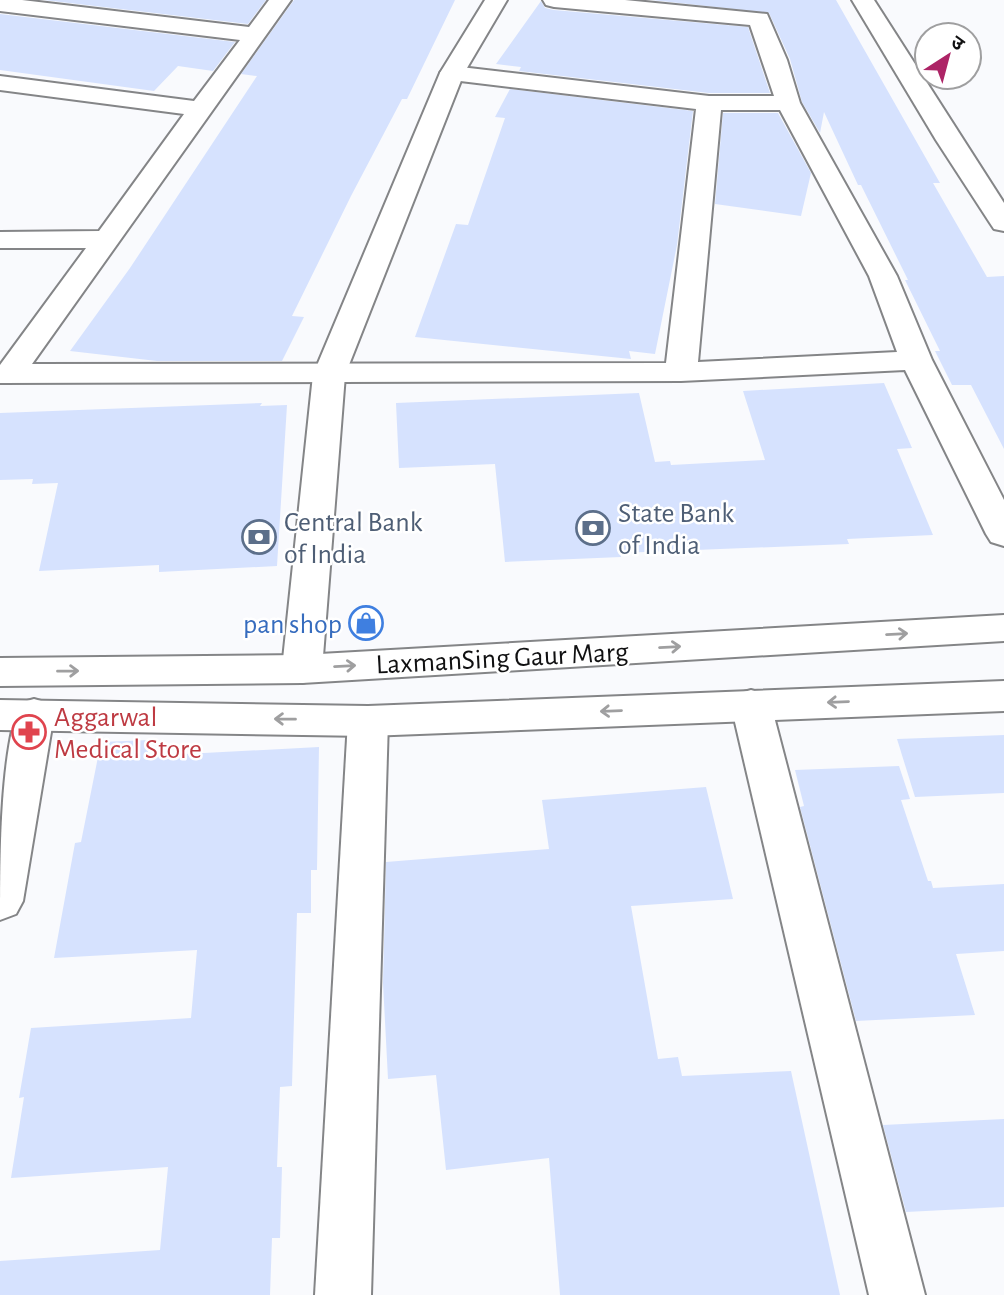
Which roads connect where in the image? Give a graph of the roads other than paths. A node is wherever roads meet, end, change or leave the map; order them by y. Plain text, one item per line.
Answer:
1 (280, 0) edge
2 (496, 0) edge
3 (554, 0) edge
4 (863, 0) edge
5 (0, 4) edge
6 (257, 35) junction
7 (452, 73) junction
8 (0, 82) edge
9 (709, 103) junction
10 (788, 103) junction
11 (199, 108) junction
12 (1004, 223) edge
13 (108, 239) junction
14 (0, 240) edge
15 (916, 360) junction
16 (681, 372) junction
17 (5, 374) edge
18 (329, 375) junction
19 (1004, 534) edge
20 (1004, 628) edge
21 (302, 669) junction
22 (0, 672) edge
23 (1004, 696) edge
24 (751, 705) junction
25 (17, 714) edge
26 (368, 721) junction
27 (0, 901) edge
28 (343, 1295) edge
29 (897, 1295) edge

1 - 6 street
2 - 7 street
3 - 10 street
4 - 12 street
5 - 6 street
6 - 11 street
7 - 9 street
7 - 18 street
8 - 11 street
9 - 10 street
9 - 16 street
10 - 15 street
11 - 13 street
13 - 14 street
13 - 17 street
15 - 16 street
15 - 19 street
16 - 18 street
17 - 18 street
18 - 21 street
21 -> 20 street, LaxmanSing Gaur Marg
22 -> 21 street, LaxmanSing Gaur Marg
23 -> 24 street, LaxmanSing Gaur Marg
24 -> 26 street, LaxmanSing Gaur Marg
24 - 29 street
26 -> 25 street, LaxmanSing Gaur Marg
25 - 27 street
26 - 28 street

